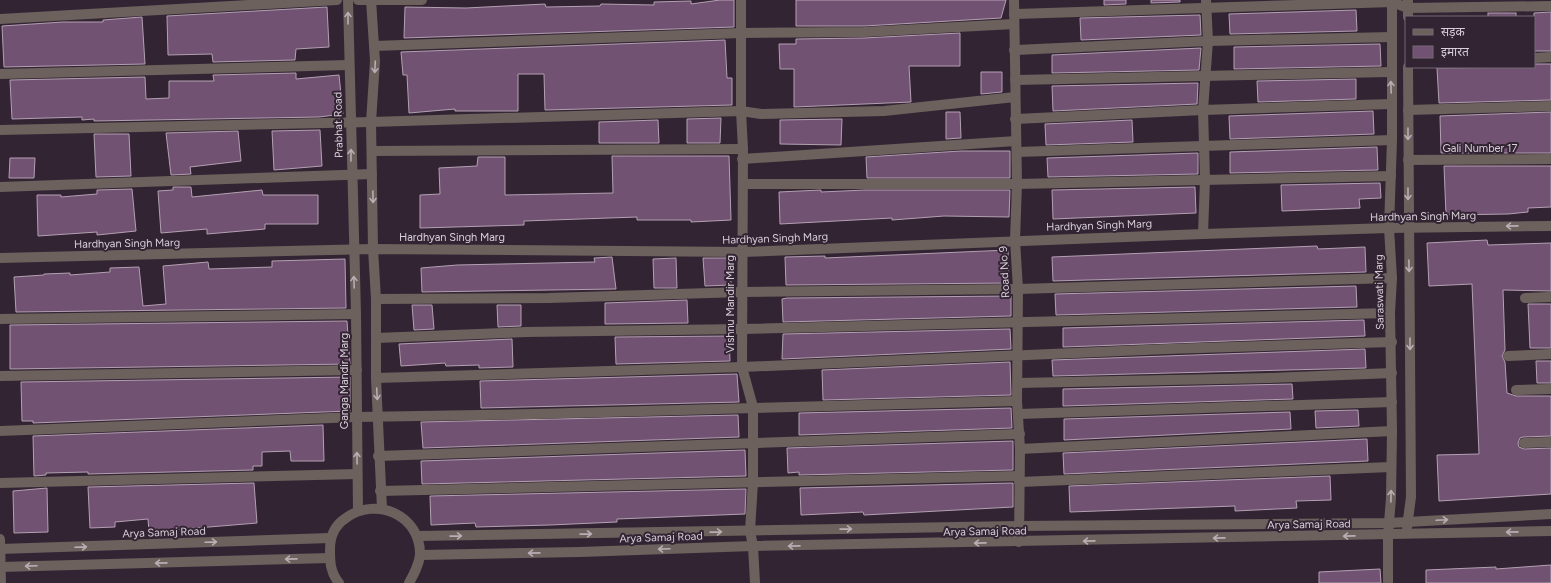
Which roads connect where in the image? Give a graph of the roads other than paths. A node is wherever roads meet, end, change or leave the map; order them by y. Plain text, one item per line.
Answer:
1 (337, 0) edge
2 (348, 0) edge
3 (358, 0) edge
4 (371, 0) edge
5 (422, 0) edge
6 (741, 0) edge
7 (1014, 0) edge
8 (1392, 1) edge
9 (1206, 4) edge
10 (1551, 6) edge
11 (1408, 8) edge
12 (1014, 19) junction
13 (0, 20) edge
14 (741, 33) junction
15 (1392, 37) junction
16 (1208, 41) junction
17 (374, 46) junction
18 (1014, 50) junction
19 (1551, 57) edge
20 (1535, 58) edge
21 (348, 65) junction
22 (1408, 68) edge
23 (1390, 72) junction
24 (0, 74) edge
25 (1206, 77) junction
26 (1015, 80) junction
27 (1015, 97) junction
28 (1391, 104) junction
29 (1551, 106) edge
30 (1203, 110) junction
31 (1408, 110) junction
32 (740, 111) junction
33 (1016, 119) junction
34 (352, 122) junction
35 (372, 122) junction
36 (0, 130) edge
37 (1392, 140) junction
38 (1016, 141) junction
39 (1204, 145) junction
40 (372, 151) junction
41 (1017, 152) junction
42 (742, 154) junction
43 (1551, 159) edge
44 (1408, 160) junction
45 (372, 174) junction
46 (351, 176) junction
47 (1391, 176) junction
48 (1205, 179) junction
49 (743, 184) junction
50 (1018, 184) junction
51 (0, 187) edge
52 (1551, 226) edge
53 (1389, 228) junction
54 (1408, 228) junction
55 (1203, 234) junction
56 (1014, 240) junction
57 (373, 249) junction
58 (353, 250) junction
59 (742, 252) junction
60 (0, 258) edge
61 (1392, 278) junction
62 (1018, 289) junction
63 (742, 292) junction
64 (1551, 297) edge
65 (1525, 298) dead end
66 (376, 299) junction
67 (1390, 313) junction
68 (356, 314) junction
69 (0, 319) edge
70 (1018, 321) junction
71 (742, 329) junction
72 (376, 338) junction
73 (1392, 342) junction
74 (1551, 354) edge
75 (1018, 356) junction
76 (1508, 356) dead end
77 (742, 367) junction
78 (357, 370) junction
79 (1392, 373) junction
80 (0, 376) edge
81 (376, 378) junction
82 (1018, 383) junction
83 (1551, 389) edge
84 (1516, 390) dead end
85 (1018, 401) junction
86 (1392, 402) junction
87 (753, 407) junction
88 (1019, 414) junction
89 (357, 417) junction
90 (378, 417) junction
91 (0, 430) edge
92 (1392, 431) junction
93 (1020, 434) junction
94 (753, 442) junction
95 (1551, 442) edge
96 (1524, 443) dead end
97 (1020, 449) junction
98 (378, 456) junction
99 (1391, 467) junction
100 (357, 474) junction
101 (1019, 479) junction
102 (753, 482) junction
103 (0, 483) edge
104 (380, 491) junction
105 (382, 509) junction
106 (358, 511) junction
107 (1551, 514) edge
108 (1407, 522) junction
109 (1389, 523) junction
110 (1019, 526) junction
111 (750, 531) junction
112 (1551, 531) edge
113 (1388, 535) junction
114 (1407, 535) junction
115 (417, 536) junction
116 (330, 538) junction
117 (0, 539) edge
118 (1019, 542) junction
119 (754, 546) junction
120 (0, 549) edge
121 (420, 555) junction
122 (330, 558) junction
123 (0, 567) edge
124 (1, 583) edge
125 (339, 583) edge
126 (409, 583) edge
127 (755, 583) edge
128 (1388, 583) edge

1 - 13 street
21 -> 2 street, Prabhat Road
3 - 4 street
4 - 5 street
4 - 17 street
6 - 14 street, Vishnu Mandir Marg
7 - 12 street, Road No 9
8 - 9 street
8 - 11 street
8 - 15 street, Saraswati Marg
9 - 12 street
9 - 16 street
10 - 11 street
12 - 14 street
12 - 18 street, Road No 9
14 - 17 street
14 - 32 street, Vishnu Mandir Marg
15 - 16 street
15 - 23 street, Saraswati Marg
16 - 18 street
16 - 25 street
17 -> 35 street
18 - 26 street, Road No 9
19 - 20 street
21 - 24 street
21 - 34 street, Prabhat Road
22 - 31 street
23 - 25 street
28 -> 23 street, Saraswati Marg
25 - 26 street
25 - 30 street
26 - 27 street, Road No 9
27 - 32 street
27 - 33 street, Road No 9
28 - 30 street
28 - 37 street, Saraswati Marg
29 - 31 street
30 - 33 street
30 - 39 street
31 -> 44 street
32 - 35 street
32 - 42 street, Vishnu Mandir Marg
33 - 38 street, Road No 9
34 - 35 street
34 - 36 street
46 -> 34 street, Prabhat Road
35 - 40 street
37 - 39 street
37 - 47 street, Saraswati Marg
38 - 41 street, Road No 9
38 - 42 street
39 - 41 street
39 - 48 street
40 - 42 street
40 - 45 street
41 - 50 street, Road No 9
42 - 49 street, Vishnu Mandir Marg
43 - 44 street, Gali Number 17
44 -> 54 street
45 - 46 street
45 -> 57 street
46 - 51 street
46 - 58 street, Prabhat Road
47 - 48 street
47 - 53 street, Saraswati Marg
48 - 50 street
48 - 55 street
49 - 50 street
49 - 59 street, Vishnu Mandir Marg
50 - 56 street, Road No 9
52 -> 54 street, Hardhyan Singh Marg
53 - 54 street, Hardhyan Singh Marg
53 - 55 street, Hardhyan Singh Marg
53 - 61 street, Saraswati Marg
54 -> 108 street
55 - 56 street, Hardhyan Singh Marg
56 - 59 street, Hardhyan Singh Marg
56 - 62 street, Road No 9
57 - 58 street, Hardhyan Singh Marg
57 - 59 street, Hardhyan Singh Marg
57 - 66 street
58 - 60 street, Hardhyan Singh Marg
68 -> 58 street, Ganga Mandir Marg
59 - 63 street, Vishnu Mandir Marg
61 - 62 street
61 - 67 street, Saraswati Marg
62 - 63 street
62 - 70 street, Road No 9
63 - 66 street
63 - 71 street, Vishnu Mandir Marg
64 - 65 street
66 - 72 street
67 - 70 street
67 - 73 street, Saraswati Marg
68 - 69 street
68 - 78 street, Ganga Mandir Marg
70 - 71 street
70 - 75 street, Road No 9
71 - 72 street
71 - 77 street, Vishnu Mandir Marg
72 - 81 street
73 - 75 street
73 - 79 street, Saraswati Marg
74 - 76 street
75 - 77 street
75 - 82 street, Road No 9
77 - 81 street
77 - 87 street, Vishnu Mandir Marg
78 - 80 street
78 - 89 street, Ganga Mandir Marg
79 - 82 street
79 - 86 street, Saraswati Marg
81 -> 90 street
82 - 85 street, Road No 9
83 - 84 street
85 - 87 street
85 - 88 street, Road No 9
86 - 88 street
86 - 92 street, Saraswati Marg
87 - 90 street
87 - 94 street, Vishnu Mandir Marg
88 - 93 street, Road No 9
89 - 90 street
89 - 91 street
100 -> 89 street, Ganga Mandir Marg
90 - 98 street
92 - 97 street
92 - 99 street, Saraswati Marg
93 - 94 street
93 - 97 street, Road No 9
94 - 98 street
94 - 102 street, Vishnu Mandir Marg
95 - 96 street
97 - 101 street, Road No 9
98 - 104 street
99 - 101 street
109 -> 99 street, Saraswati Marg
100 - 103 street
100 - 106 street, Ganga Mandir Marg
101 - 102 street
101 - 110 street, Road No 9
102 - 104 street
102 - 111 street, Vishnu Mandir Marg
104 - 105 street
105 - 106 street
105 - 115 street
106 - 116 street
108 -> 107 street
108 - 109 street
108 - 114 street
109 - 110 street
109 - 113 street, Saraswati Marg
111 -> 110 street
110 - 118 street, Road No 9
115 -> 111 street
111 - 119 street, Vishnu Mandir Marg
112 -> 114 street, Arya Samaj Road
113 - 114 street, Arya Samaj Road
113 -> 118 street, Arya Samaj Road
113 - 128 street, Saraswati Marg
115 - 121 street
120 -> 116 street, Arya Samaj Road
116 - 122 street
117 - 120 street
118 -> 119 street, Arya Samaj Road
119 -> 121 street, Arya Samaj Road
119 - 127 street, Vishnu Mandir Marg
120 - 123 street
121 - 126 street
122 -> 123 street
122 - 125 street
123 - 124 street

